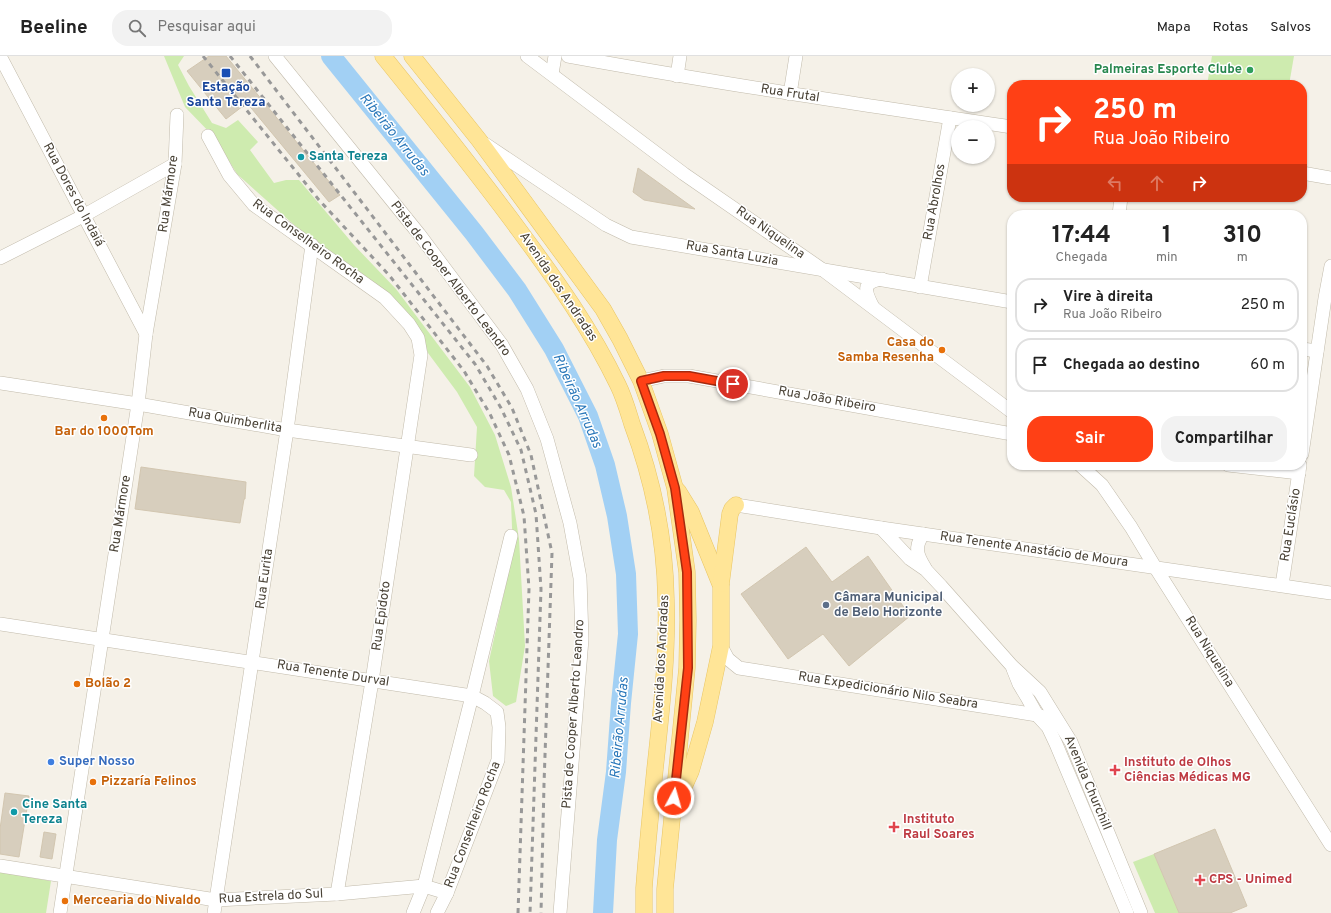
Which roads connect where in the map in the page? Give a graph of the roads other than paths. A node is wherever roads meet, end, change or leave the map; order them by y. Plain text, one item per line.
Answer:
1 (0, 56) edge
2 (275, 56) edge
3 (383, 56) edge
4 (412, 56) edge
5 (528, 56) edge
6 (555, 56) edge
7 (568, 56) edge
8 (680, 56) edge
9 (796, 56) edge
10 (552, 74) junction
11 (677, 76) junction
12 (790, 94) junction
13 (177, 115) dead end
14 (950, 118) junction
15 (1007, 126) edge
16 (208, 136) dead end
17 (479, 140) junction
18 (175, 164) junction
19 (1307, 174) edge
20 (1331, 178) edge
21 (83, 216) junction
22 (312, 245) junction
23 (0, 258) edge
24 (1331, 266) edge
25 (823, 270) junction
26 (882, 280) junction
27 (920, 287) junction
28 (1328, 298) edge
29 (1007, 301) edge
30 (873, 308) junction
31 (146, 334) junction
32 (418, 338) joint
33 (1307, 350) edge
34 (1317, 351) junction
35 (641, 381) junction
36 (0, 382) edge
37 (138, 404) junction
38 (1007, 408) edge
39 (1307, 420) edge
40 (287, 430) junction
41 (1007, 432) edge
42 (407, 447) junction
43 (471, 455) dead end
44 (1086, 470) edge
45 (1300, 470) edge
46 (675, 488) junction
47 (736, 505) joint
48 (881, 528) junction
49 (923, 534) junction
50 (511, 536) dead end
51 (1155, 567) junction
52 (926, 570) junction
53 (1282, 585) junction
54 (721, 586) junction
55 (1331, 593) edge
56 (0, 624) edge
57 (101, 639) junction
58 (721, 646) junction
59 (253, 661) junction
60 (1012, 666) junction
61 (372, 681) junction
62 (472, 696) junction
63 (1038, 715) junction
64 (1062, 726) junction
65 (672, 812) junction
66 (1331, 845) edge
67 (0, 866) edge
68 (1124, 871) junction
69 (66, 876) junction
70 (1111, 876) junction
71 (424, 886) junction
72 (447, 893) junction
73 (337, 894) junction
74 (215, 906) edge
75 (60, 913) edge
76 (413, 913) edge
77 (437, 913) edge
78 (560, 913) edge
79 (644, 913) edge
80 (665, 913) edge
81 (1127, 913) edge
82 (1141, 913) edge

1 - 21 street, Rua Dores do Indaiá
2 - 78 street, Pista de Cooper Alberto Leandro
3 - 79 main road, Avenida dos Andradas
4 - 17 main road, Avenida dos Andradas
5 - 10 street, Rua Niquelina
6 - 10 street
7 - 11 street, Rua Frutal
8 - 11 street
9 - 12 street
10 - 25 street, Rua Niquelina
11 - 12 street, Rua Frutal
12 - 14 street, Rua Frutal
13 - 18 street, Rua Mármore
14 - 15 street, Rua Frutal
14 - 27 street, Rua Abrolhos
16 - 22 street, Rua Conselheiro Rocha
17 - 25 street, Rua Santa Luzia
17 - 35 main road, Avenida dos Andradas
18 - 21 street
18 - 31 street, Rua Mármore
19 - 20 street
21 - 23 street
21 - 31 street, Rua Dores do Indaiá
22 - 32 street, Rua Conselheiro Rocha
22 - 40 street, Rua Eurita
24 - 28 street
25 - 26 street, Rua Santa Luzia
25 - 30 street, Rua Niquelina
26 - 27 street, Rua Santa Luzia
26 - 30 street
27 - 29 street, Rua Santa Luzia
28 - 34 street
30 - 38 street, Rua Niquelina
31 - 37 street, Rua Mármore
32 - 42 street, Rua Epidoto
33 - 34 street
34 - 39 street
35 - 41 street, Rua João Ribeiro
35 - 46 main road, Avenida dos Andradas
36 - 37 street, Rua Quimberlita
37 - 40 street, Rua Quimberlita
37 - 57 street, Rua Mármore
40 - 42 street, Rua Quimberlita
40 - 59 street, Rua Eurita
42 - 43 street, Rua Quimberlita
42 - 61 street, Rua Epidoto
44 - 51 street, Rua Niquelina
45 - 53 street, Rua Euclásio
46 - 54 main road
46 - 65 main road, Avenida dos Andradas
47 - 48 street, Rua Tenente Anastácio de Moura
47 - 54 main road
48 - 49 street, Rua Tenente Anastácio de Moura
48 - 52 street, Avenida Churchill
49 - 51 street, Rua Tenente Anastácio de Moura
49 - 52 street, Avenida Churchill
50 - 62 street
51 - 53 street, Rua Tenente Anastácio de Moura
51 - 66 street, Rua Niquelina
52 - 60 street, Avenida Churchill
53 - 55 street, Rua Tenente Anastácio de Moura
54 - 58 main road
56 - 57 street, Rua Tenente Durval
57 - 59 street, Rua Tenente Durval
57 - 69 street, Rua Mármore
58 - 63 street, Rua Expedicionário Nilo Seabra
58 - 65 main road
59 - 61 street, Rua Tenente Durval
59 - 74 street, Rua Eurita
60 - 63 street, Avenida Churchill
60 - 64 street, Avenida Churchill
61 - 62 street, Rua Tenente Durval
61 - 73 street, Rua Epidoto
62 - 71 street
62 - 72 street, Rua Conselheiro Rocha
63 - 64 street, Rua Expedicionário Nilo Seabra
63 - 70 street, Avenida Churchill
64 - 68 street, Avenida Churchill
65 - 80 main road, Avenida dos Andradas
67 - 69 street, Rua Estrela do Sul
68 - 70 street
68 - 82 street, Avenida Churchill
69 - 74 street, Rua Estrela do Sul
69 - 75 street, Rua Mármore
70 - 81 street, Avenida Churchill
71 - 72 street, Rua Estrela do Sul
71 - 73 street, Rua Estrela do Sul
71 - 76 street, Rua Conselheiro Rocha
72 - 77 street, Rua Conselheiro Rocha
73 - 74 street, Rua Estrela do Sul

